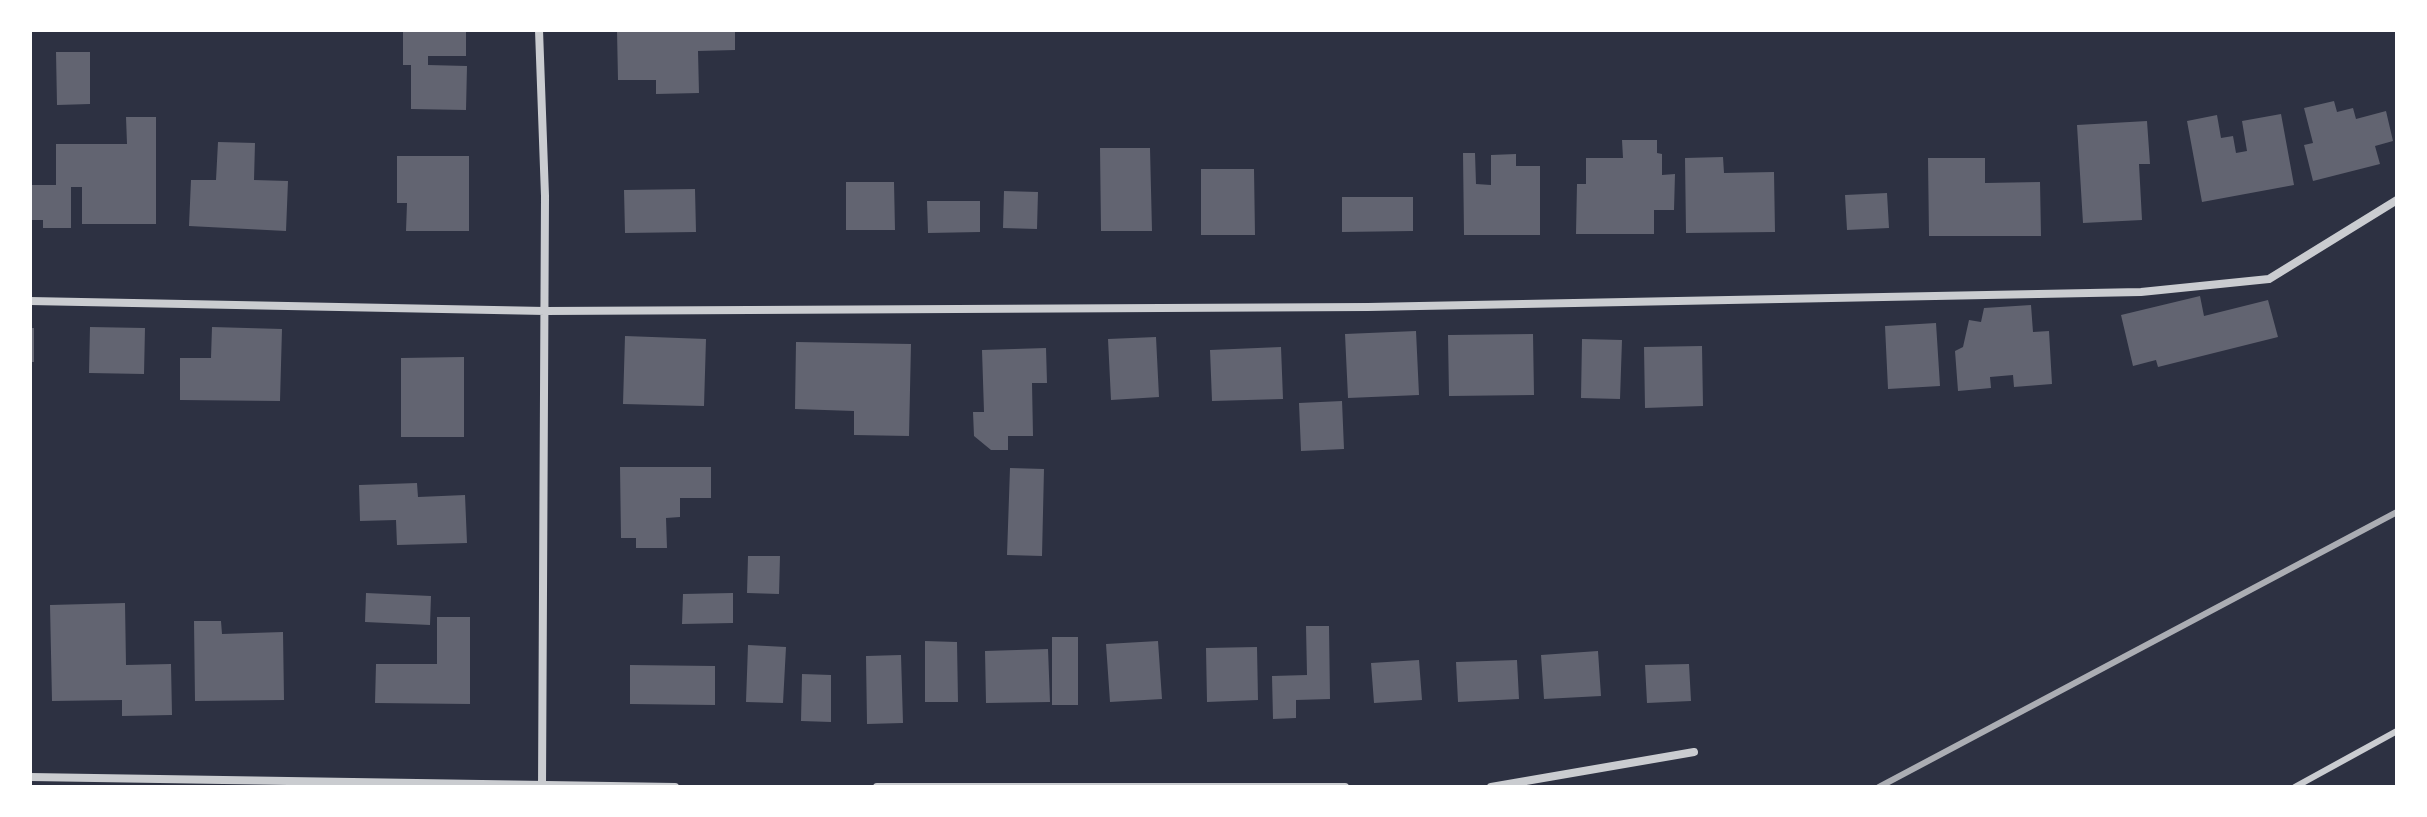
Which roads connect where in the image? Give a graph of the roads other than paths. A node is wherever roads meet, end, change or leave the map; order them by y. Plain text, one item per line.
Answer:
1 (539, 30) edge
2 (2397, 200) edge
3 (30, 301) edge
4 (545, 311) junction
5 (2397, 731) edge
6 (1694, 752) dead end
7 (30, 777) edge
8 (542, 786) edge
9 (675, 787) edge
10 (877, 787) edge
11 (1345, 787) edge
12 (1491, 787) edge
13 (2295, 787) edge

1 - 4 street
2 - 4 street
3 - 4 street
4 - 8 street
5 - 13 lane
6 - 12 street
7 - 8 street
8 - 9 street
10 - 11 street

